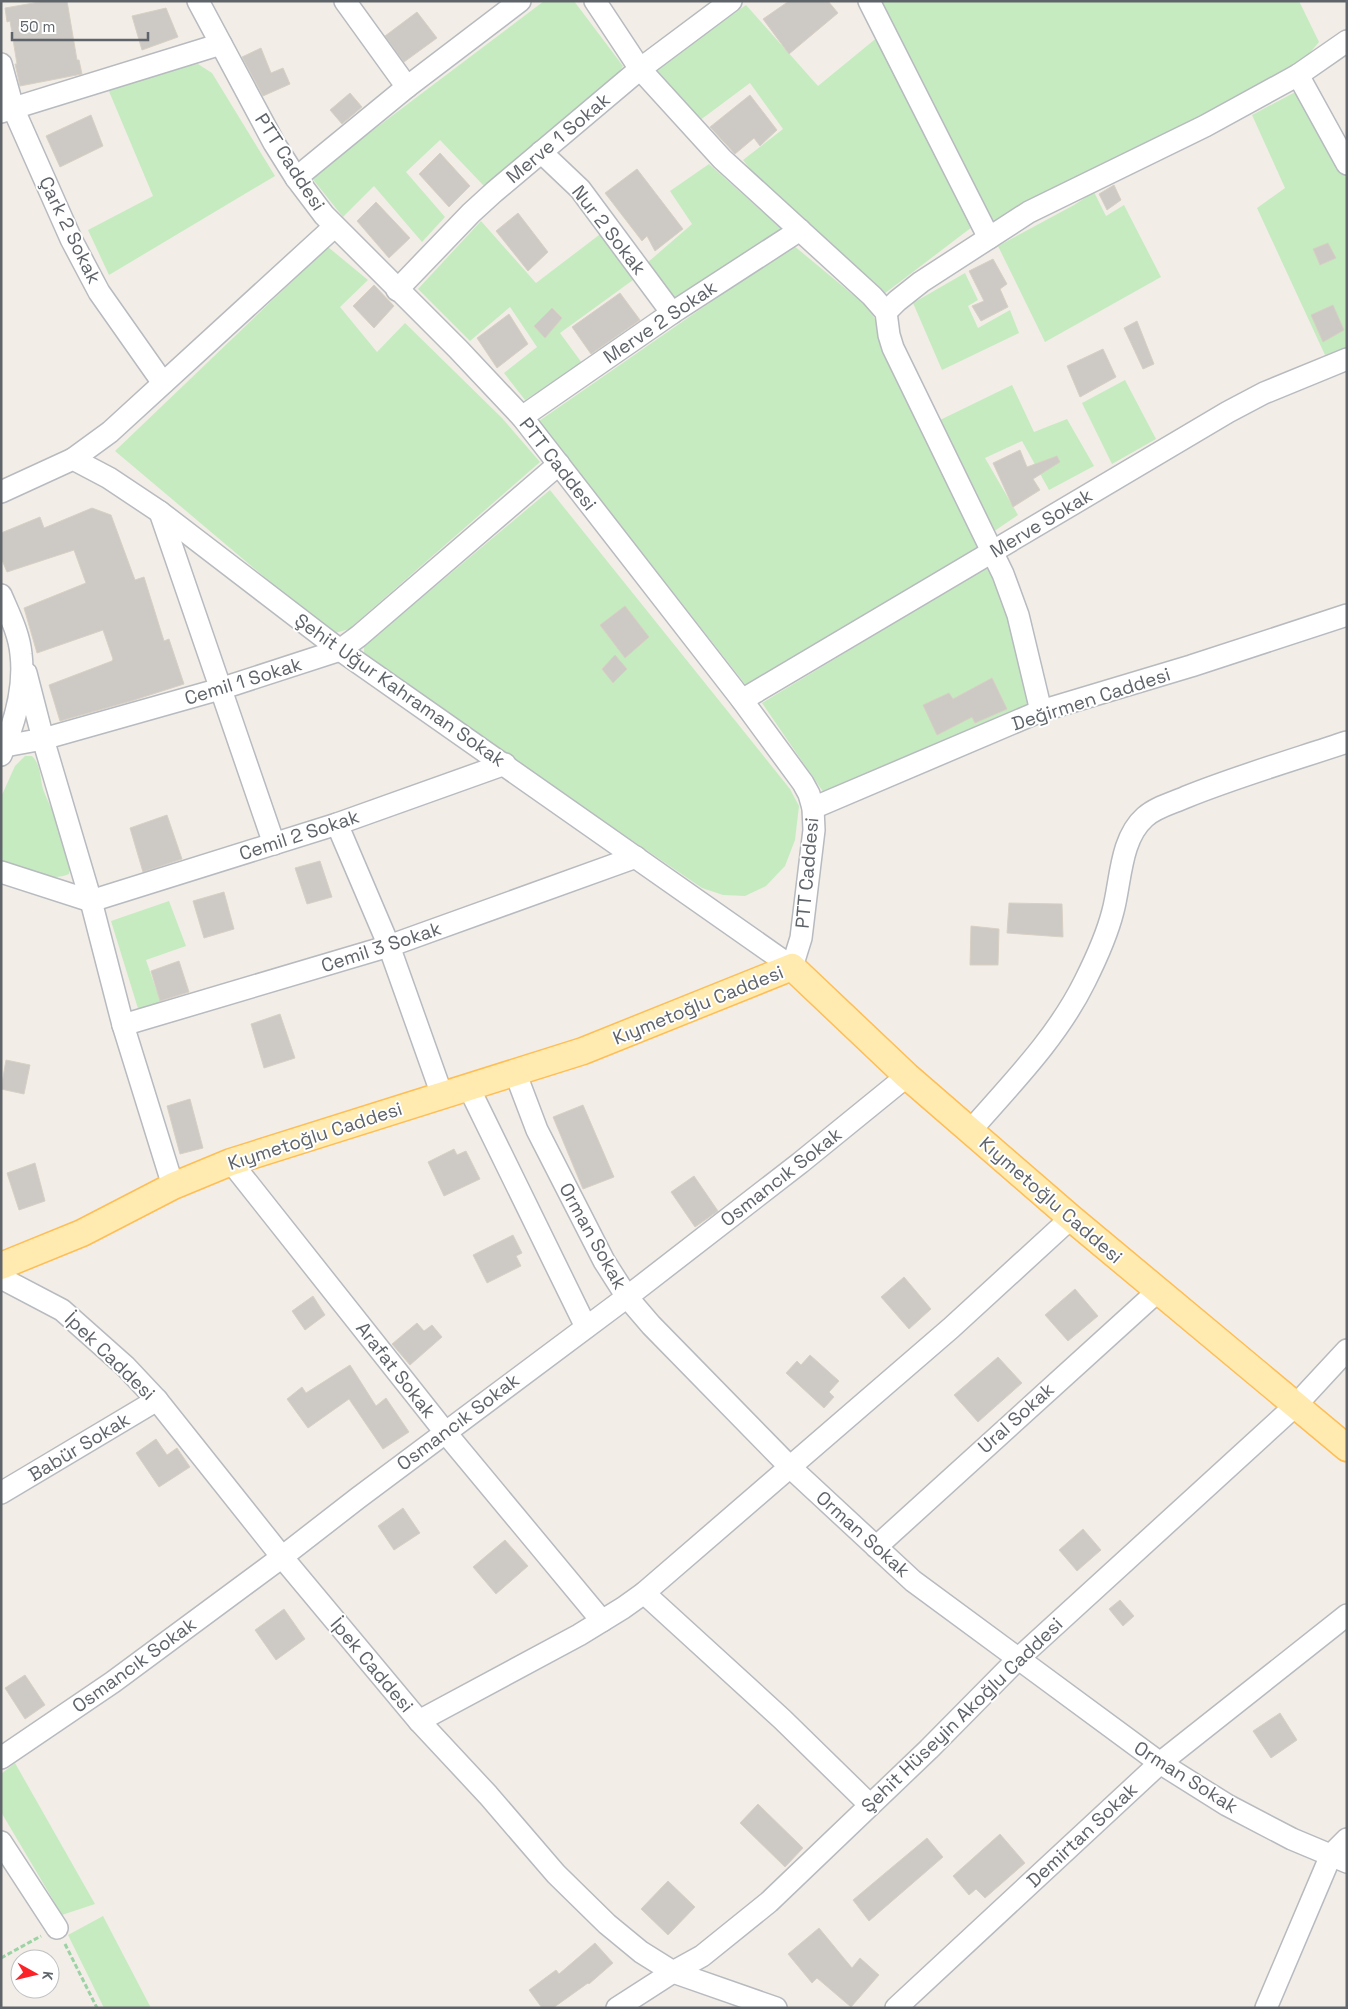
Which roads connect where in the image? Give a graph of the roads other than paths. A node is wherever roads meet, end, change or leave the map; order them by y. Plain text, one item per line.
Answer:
1 (198, 1) edge
2 (345, 1) edge
3 (520, 1) edge
4 (595, 1) edge
5 (731, 1) edge
6 (869, 1) edge
7 (1347, 41) edge
8 (221, 44) junction
9 (1, 64) edge
10 (640, 69) junction
11 (1298, 75) junction
12 (407, 87) junction
13 (7, 110) edge
14 (541, 152) junction
15 (1347, 164) edge
16 (296, 178) junction
17 (334, 227) junction
18 (800, 230) junction
19 (989, 238) junction
20 (398, 290) junction
21 (672, 312) junction
22 (886, 312) junction
23 (1347, 359) edge
24 (163, 384) junction
25 (522, 417) junction
26 (73, 459) junction
27 (559, 464) junction
28 (1, 492) edge
29 (160, 512) junction
30 (993, 551) junction
31 (1, 595) edge
32 (1347, 615) edge
33 (340, 650) junction
34 (22, 654) junction
35 (220, 689) junction
36 (742, 700) junction
37 (1041, 712) junction
38 (43, 739) junction
39 (1347, 742) edge
40 (3, 749) edge
41 (505, 764) junction
42 (813, 808) junction
43 (337, 824) junction
44 (274, 844) junction
45 (636, 857) junction
46 (1, 872) edge
47 (91, 900) junction
48 (388, 946) junction
49 (792, 967) junction
50 (123, 1025) junction
51 (515, 1072) junction
52 (907, 1076) junction
53 (468, 1086) junction
54 (442, 1095) junction
55 (970, 1131) junction
56 (231, 1162) junction
57 (172, 1186) junction
58 (1071, 1218) junction
59 (1, 1266) edge
60 (1, 1278) edge
61 (1158, 1291) junction
62 (627, 1297) junction
63 (586, 1327) junction
64 (1347, 1350) edge
65 (157, 1400) junction
66 (1295, 1406) junction
67 (445, 1432) junction
68 (1347, 1448) edge
69 (790, 1467) junction
70 (1, 1493) edge
71 (876, 1547) junction
72 (282, 1557) junction
73 (644, 1593) junction
74 (1347, 1615) edge
75 (602, 1621) junction
76 (1018, 1659) junction
77 (420, 1721) junction
78 (3, 1751) edge
79 (1160, 1764) junction
80 (870, 1805) junction
81 (1347, 1838) edge
82 (1, 1842) edge
83 (1339, 1858) edge
84 (57, 1928) road end
85 (673, 1972) junction
86 (617, 2008) edge
87 (776, 2008) edge
88 (896, 2008) edge
89 (1266, 2008) edge

1 - 8 street, PTT Caddesi
2 - 12 street
3 - 12 street
4 - 10 street
5 - 10 street, Merve 1 Sokak
6 - 19 street
7 - 11 street
8 - 13 street
8 - 16 street, PTT Caddesi
9 - 13 street, Çark 2 Sokak
10 - 14 street, Merve 1 Sokak
10 - 18 street
11 - 15 street
11 - 19 street
12 - 16 street
13 - 24 street, Çark 2 Sokak
14 - 20 street, Merve 1 Sokak
14 - 21 street, Nur 2 Sokak
16 - 17 street, PTT Caddesi
17 - 20 street, PTT Caddesi
17 - 24 street
18 - 21 street, Merve 2 Sokak
18 - 22 street
19 - 22 street
20 - 25 street, PTT Caddesi
21 - 25 street, Merve 2 Sokak
22 - 30 street
23 - 30 street, Merve Sokak
24 - 26 street
25 - 27 street, PTT Caddesi
26 - 28 street
26 - 29 street, Şehit Uğur Kahraman Sokak
27 - 33 street, Cemil 1 Sokak
27 - 36 street, PTT Caddesi
29 - 33 street, Şehit Uğur Kahraman Sokak
29 - 35 street
30 - 36 street, Merve Sokak
30 - 37 street
31 - 34 street
32 - 37 street, Değirmen Caddesi
33 - 35 street, Cemil 1 Sokak
33 - 41 street, Şehit Uğur Kahraman Sokak
34 - 38 street
34 - 40 street
35 - 38 street, Cemil 1 Sokak
35 - 44 street
36 - 42 street, PTT Caddesi
37 - 42 street, Değirmen Caddesi
38 - 40 street, Cemil 1 Sokak
38 - 47 street
39 - 55 street
41 - 43 street, Cemil 2 Sokak
41 - 45 street, Şehit Uğur Kahraman Sokak
42 - 49 street, PTT Caddesi
43 - 44 street, Cemil 2 Sokak
43 - 48 street
44 - 47 street, Cemil 2 Sokak
45 - 48 street, Cemil 3 Sokak
45 - 49 street, Şehit Uğur Kahraman Sokak
46 - 47 street
47 - 50 street
48 - 50 street, Cemil 3 Sokak
48 - 54 street
49 - 51 main road, Kıymetoğlu Caddesi
49 - 52 main road, Kıymetoğlu Caddesi
50 - 57 street
51 - 53 main road, Kıymetoğlu Caddesi
51 - 62 street, Orman Sokak
52 - 55 main road, Kıymetoğlu Caddesi
52 - 62 street, Osmancık Sokak
53 - 54 main road, Kıymetoğlu Caddesi
53 - 63 street
54 - 56 main road, Kıymetoğlu Caddesi
55 - 58 main road, Kıymetoğlu Caddesi
56 - 57 main road, Kıymetoğlu Caddesi
56 - 67 street, Arafat Sokak
57 - 59 main road, Kıymetoğlu Caddesi
58 - 61 main road, Kıymetoğlu Caddesi
58 - 69 street
60 - 65 street, İpek Caddesi
61 - 66 main road, Kıymetoğlu Caddesi
61 - 71 street, Ural Sokak
62 - 63 street, Osmancık Sokak
62 - 69 street, Orman Sokak
63 - 67 street, Osmancık Sokak
64 - 66 street, Şehit Hüseyin Akoğlu Caddesi
65 - 70 street, Babür Sokak
65 - 72 street, İpek Caddesi
66 - 68 main road, Kıymetoğlu Caddesi
66 - 76 street, Şehit Hüseyin Akoğlu Caddesi
67 - 72 street, Osmancık Sokak
67 - 75 street, Arafat Sokak
69 - 71 street, Orman Sokak
69 - 73 street
71 - 76 street, Orman Sokak
72 - 77 street, İpek Caddesi
72 - 78 street, Osmancık Sokak
73 - 75 street
73 - 80 street
74 - 79 street, Demirtan Sokak
75 - 77 street
76 - 79 street, Orman Sokak
76 - 80 street, Şehit Hüseyin Akoğlu Caddesi
77 - 85 street, İpek Caddesi
79 - 83 street, Orman Sokak
79 - 88 street, Demirtan Sokak
80 - 85 street, Şehit Hüseyin Akoğlu Caddesi
81 - 83 street
82 - 84 street
83 - 89 street
85 - 86 street, Şehit Hüseyin Akoğlu Caddesi
85 - 87 street, İpek Caddesi

